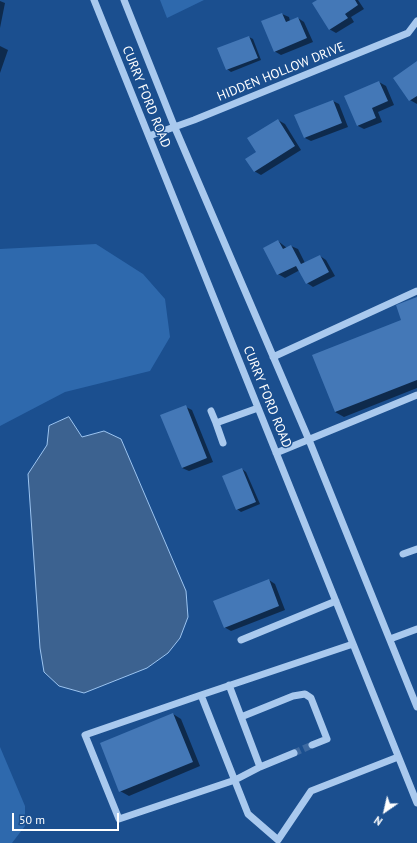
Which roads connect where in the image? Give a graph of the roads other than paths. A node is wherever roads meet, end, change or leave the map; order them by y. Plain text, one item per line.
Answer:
1 (94, 0) edge
2 (124, 0) edge
3 (417, 21) edge
4 (175, 128) junction
5 (149, 136) junction
6 (417, 291) edge
7 (273, 357) junction
8 (417, 395) edge
9 (258, 408) junction
10 (211, 411) dead end
11 (216, 424) junction
12 (309, 440) junction
13 (223, 443) dead end
14 (276, 453) junction
15 (417, 549) edge
16 (403, 554) dead end
17 (336, 600) junction
18 (417, 629) edge
19 (241, 640) dead end
20 (390, 640) junction
21 (353, 644) junction
22 (229, 686) junction
23 (201, 695) junction
24 (417, 707) edge
25 (240, 717) junction
26 (312, 745) tunnel mouth
27 (294, 753) tunnel mouth
28 (398, 757) junction
29 (260, 767) junction
30 (235, 780) junction
31 (417, 803) edge

1 - 5 street, CURRY FORD ROAD
2 - 4 street, CURRY FORD ROAD
3 - 4 street, HIDDEN HOLLOW DRIVE
4 - 5 street, HIDDEN HOLLOW DRIVE
4 - 7 street, CURRY FORD ROAD
5 - 9 street, CURRY FORD ROAD
6 - 7 street
7 - 12 street, CURRY FORD ROAD
8 - 12 street
9 - 11 street
9 - 14 street, CURRY FORD ROAD
10 - 11 street
11 - 13 street
12 - 14 street
12 - 20 street, CURRY FORD ROAD
14 - 17 street, CURRY FORD ROAD
15 - 16 street
17 - 19 street
17 - 21 street, CURRY FORD ROAD
18 - 20 street
20 - 24 street, CURRY FORD ROAD
21 - 22 street
21 - 28 street, CURRY FORD ROAD
22 - 23 street
22 - 25 street
23 - 30 street
23 - 30 street
25 - 26 street
25 - 29 street
27 - 29 street
28 - 30 street
28 - 31 street, CURRY FORD ROAD
29 - 30 street

